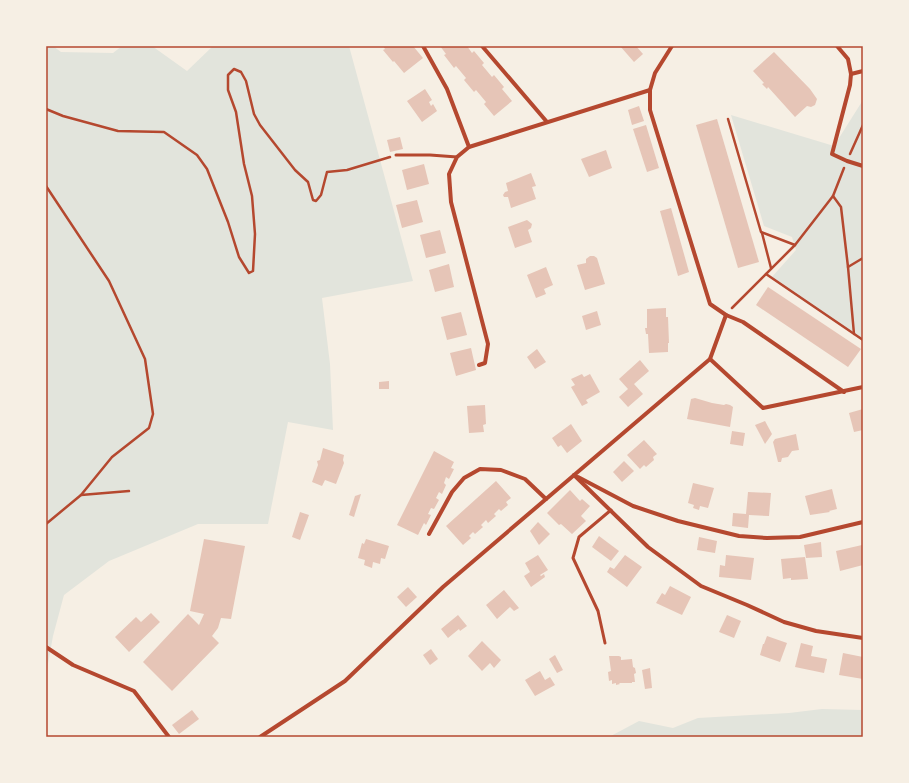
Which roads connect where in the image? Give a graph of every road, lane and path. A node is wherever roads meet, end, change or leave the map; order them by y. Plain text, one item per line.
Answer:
1 (423, 46) edge
2 (482, 46) edge
3 (672, 46) edge
4 (837, 46) edge
5 (863, 72) edge
6 (850, 74) junction
7 (650, 90) junction
8 (46, 109) edge
9 (728, 119) dead end
10 (547, 122) junction
11 (863, 125) edge
12 (469, 147) junction
13 (396, 155) joint
14 (457, 157) junction
15 (847, 161) junction
16 (863, 166) edge
17 (46, 186) edge
18 (833, 196) junction
19 (762, 232) junction
20 (795, 245) junction
21 (863, 258) edge
22 (848, 267) junction
23 (771, 269) junction
24 (766, 274) junction
25 (726, 314) junction
26 (854, 334) junction
27 (863, 340) edge
28 (710, 359) junction
29 (479, 365) dead end
30 (863, 387) edge
31 (844, 392) junction
32 (574, 475) junction
33 (129, 492) dead end
34 (81, 495) junction
35 (546, 499) junction
36 (611, 510) junction
37 (863, 522) edge
38 (46, 524) edge
39 (429, 534) dead end
40 (863, 638) edge
41 (605, 644) dead end
42 (46, 647) edge
43 (169, 737) edge
44 (260, 737) edge

1 - 12 street
2 - 10 street
3 - 7 street
4 - 6 street
5 - 6 street
6 - 15 street
7 - 10 street
7 - 25 street
8 - 13 path
9 - 19 path
10 - 12 street
11 - 15 path
12 - 14 street
13 - 14 lane
14 - 29 street
15 - 16 street
15 - 18 path
17 - 34 path
18 - 20 path
18 - 22 path
19 - 20 path
19 - 23 path
20 - 23 path
21 - 22 path
22 - 26 path
23 - 24 path
24 - 25 path
24 - 26 path
25 - 28 street
25 - 31 street
26 - 27 path
28 - 31 street
28 - 32 street
30 - 31 street
32 - 35 street
32 - 36 street
32 - 37 street
33 - 34 path
34 - 38 path
35 - 39 street
35 - 44 street
36 - 40 street
36 - 41 lane
42 - 43 street

